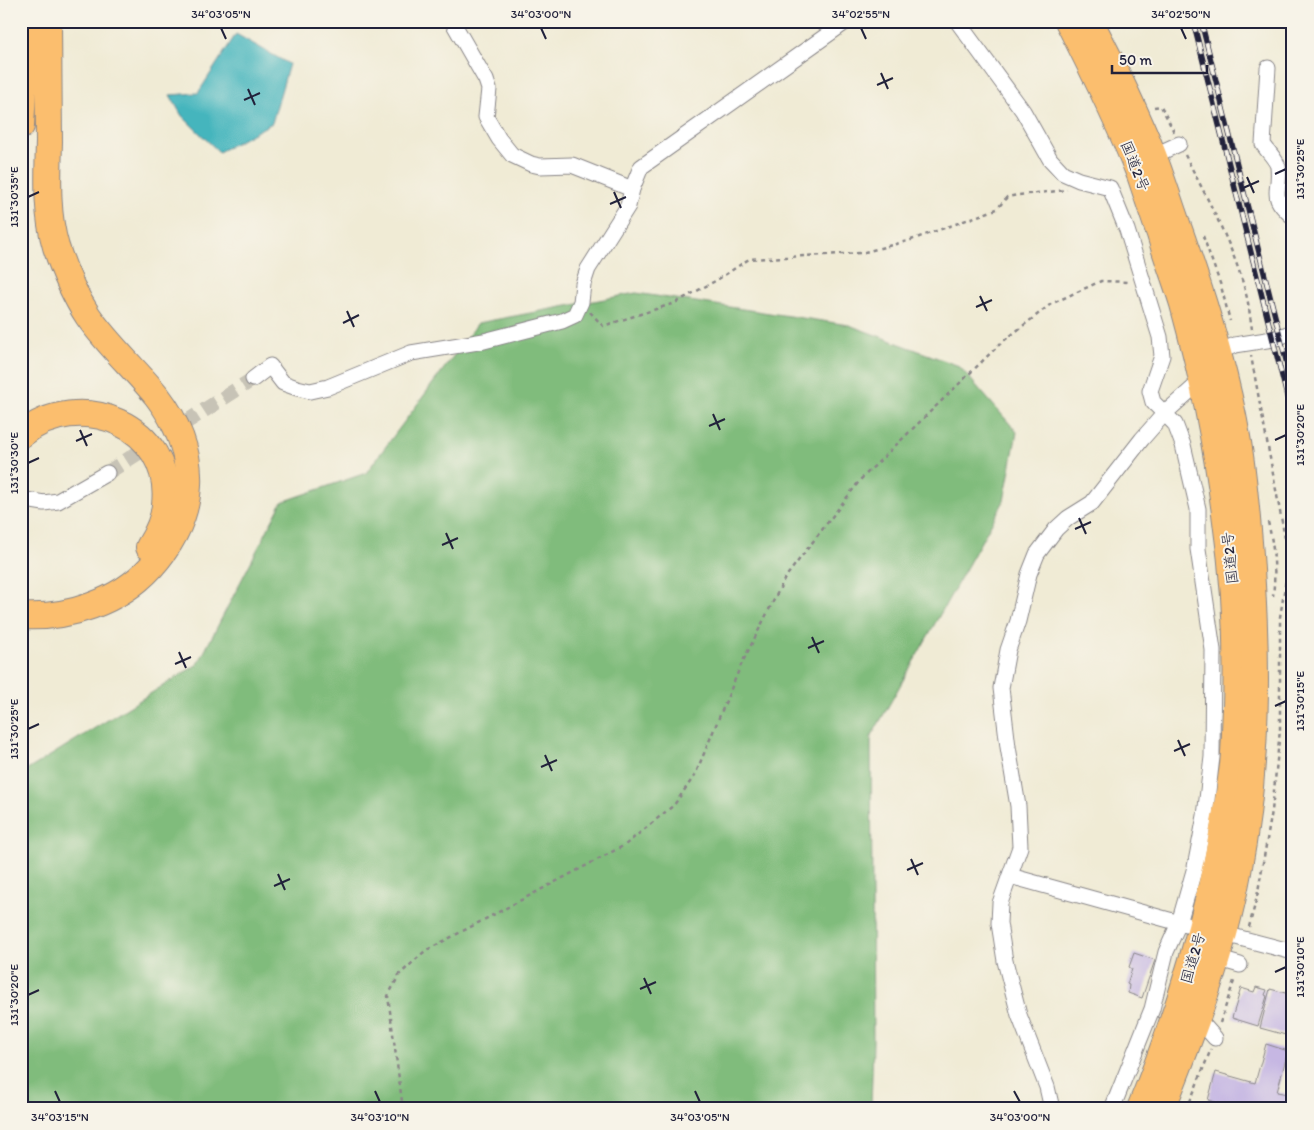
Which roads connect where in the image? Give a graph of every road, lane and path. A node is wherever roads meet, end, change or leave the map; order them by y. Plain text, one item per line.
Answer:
1 (27, 21) edge
2 (48, 21) edge
3 (452, 21) edge
4 (847, 21) edge
5 (958, 21) edge
6 (1068, 21) edge
7 (1090, 21) edge
8 (1268, 68) dead end
9 (21, 126) edge
10 (1180, 144) dead end
11 (1153, 156) junction
12 (1079, 180) junction
13 (632, 189) junction
14 (1293, 217) edge
15 (1144, 282) junction
16 (581, 302) junction
17 (1293, 332) edge
18 (1218, 352) junction
19 (253, 379) tunnel mouth
20 (1202, 380) junction
21 (1164, 414) junction
22 (21, 435) edge
23 (107, 473) tunnel mouth
24 (26, 500) dead end
25 (21, 603) edge
26 (21, 616) edge
27 (1010, 876) junction
28 (1212, 942) junction
29 (1166, 952) junction
30 (1293, 952) edge
31 (1188, 976) junction
32 (1198, 1019) junction
33 (1215, 1038) dead end
34 (403, 1109) edge
35 (1052, 1109) edge
36 (1112, 1109) edge
37 (1140, 1109) edge
38 (1162, 1109) edge

1 - 9 highway
2 - 26 highway
3 - 13 street
4 - 13 street
5 - 12 street
6 - 20 highway, 国道2号
7 - 11 highway, 国道2号
8 - 14 street
10 - 11 street
11 - 18 highway, 国道2号
12 - 15 street
12 - 16 path
13 - 16 street
15 - 21 street
15 - 34 path
16 - 19 street
17 - 18 street
18 - 20 street
18 - 28 highway, 国道2号
20 - 21 street
20 - 28 highway, 国道2号
21 - 27 street
21 - 28 street
22 - 25 highway
23 - 24 street
27 - 28 street
27 - 35 street
28 - 29 street
28 - 30 street
28 - 31 highway, 国道2号
28 - 32 highway, 国道2号
29 - 31 street
29 - 36 street
31 - 37 highway, 国道2号
32 - 33 street
32 - 38 highway, 国道2号

